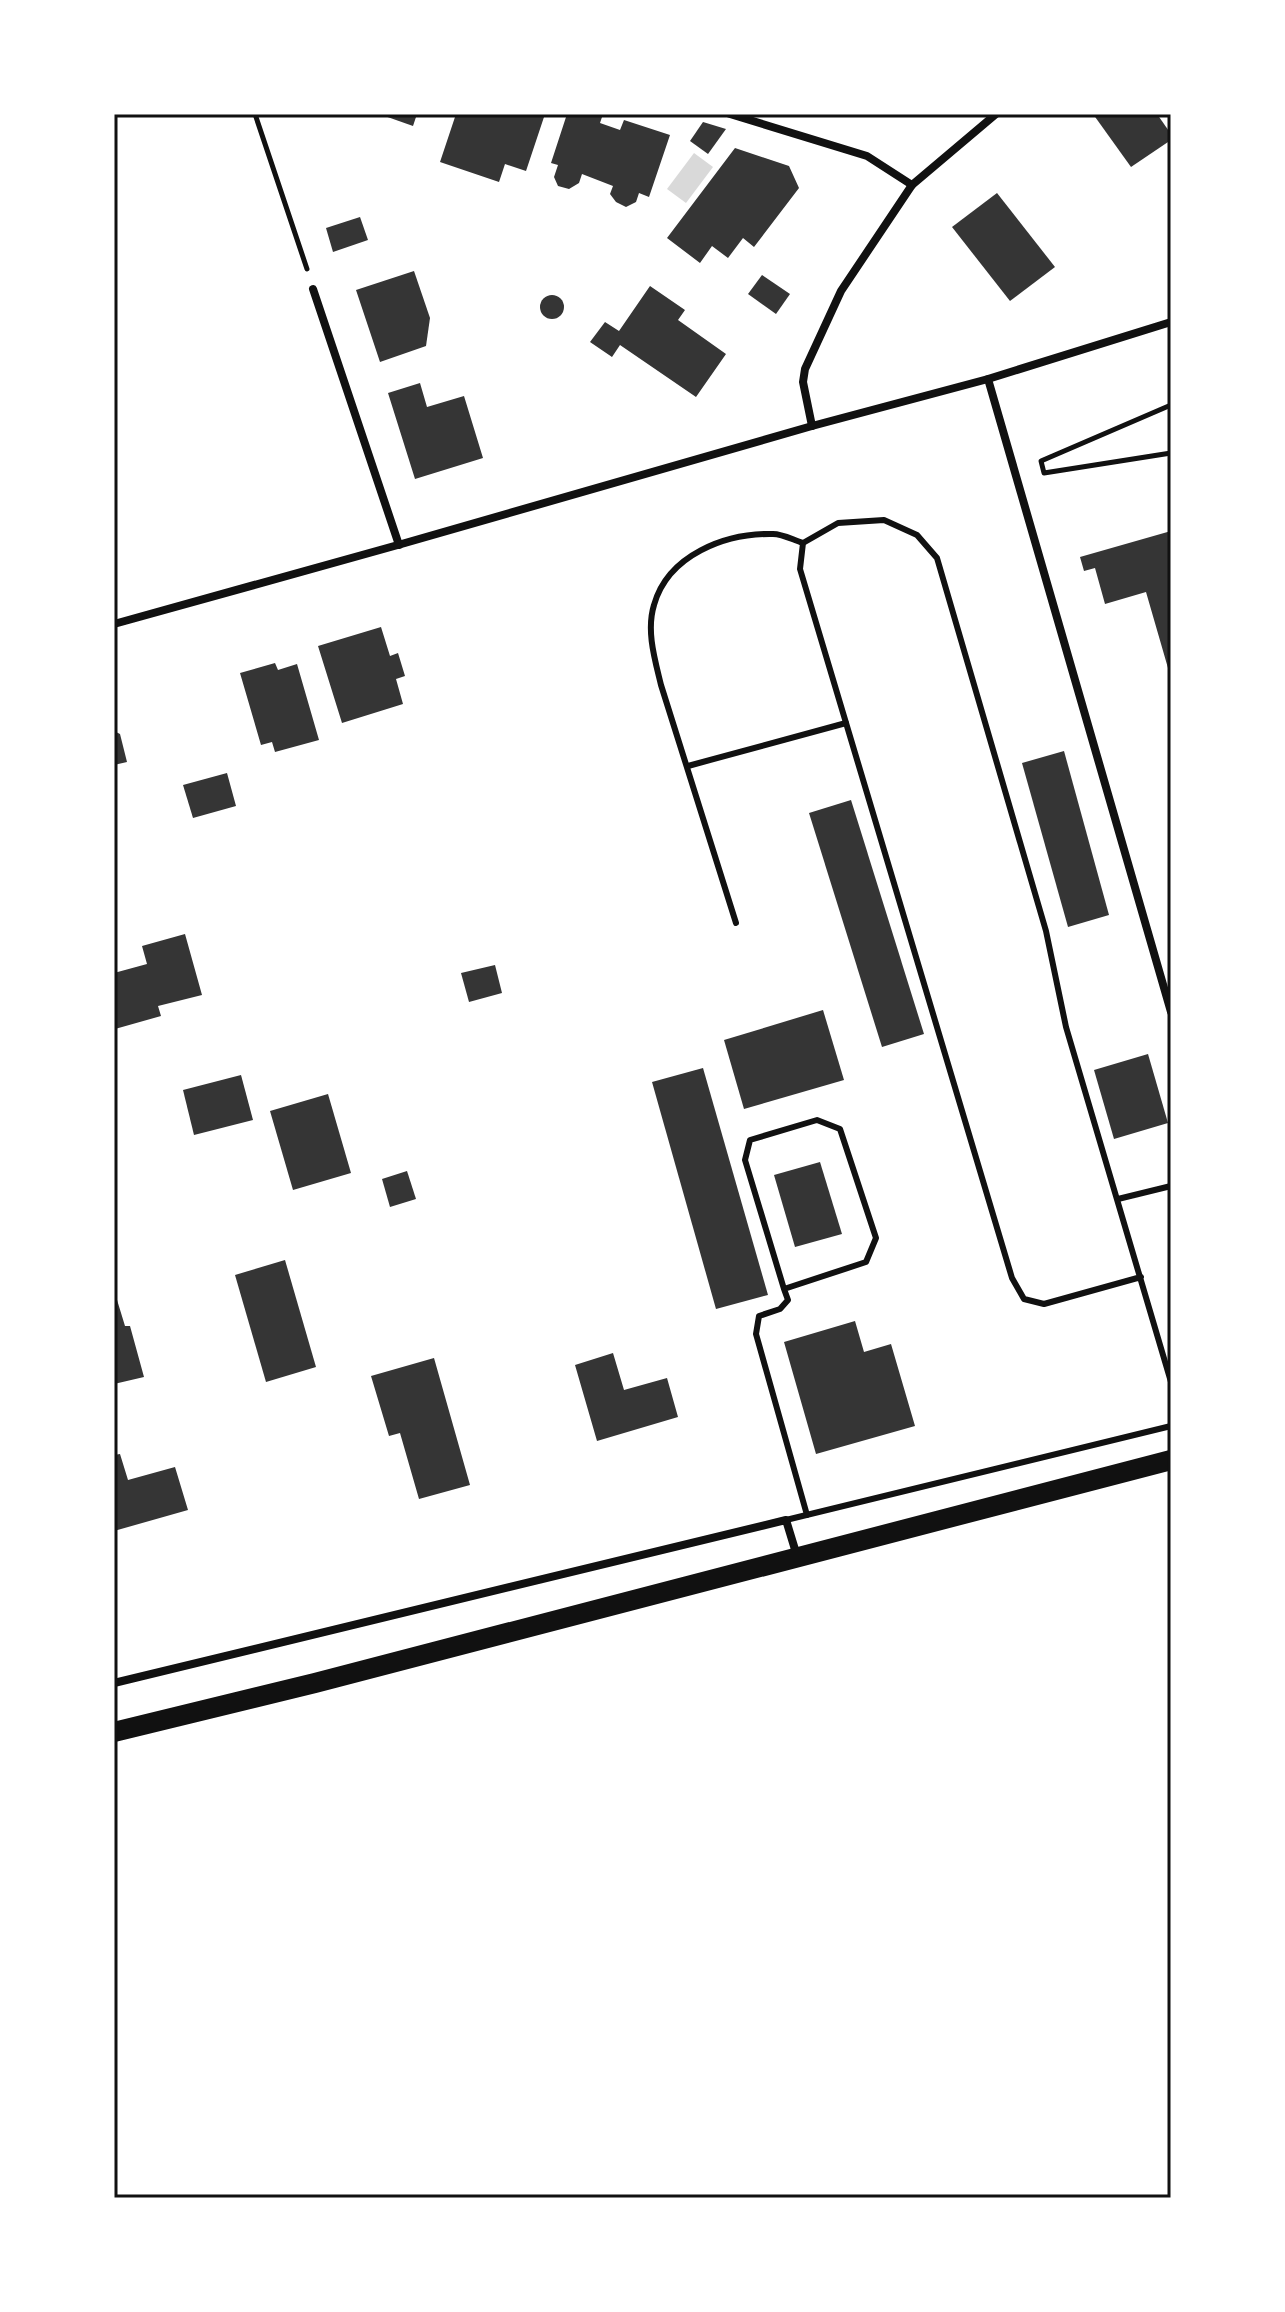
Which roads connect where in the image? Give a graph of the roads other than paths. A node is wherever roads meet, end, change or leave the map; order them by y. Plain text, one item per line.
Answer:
1 (730, 114) edge
2 (996, 114) edge
3 (912, 185) junction
4 (313, 289) road end
5 (1171, 322) edge
6 (988, 379) junction
7 (812, 426) junction
8 (803, 543) junction
9 (399, 545) junction
10 (114, 624) edge
11 (846, 723) junction
12 (688, 766) junction
13 (736, 923) dead end
14 (1171, 1012) edge
15 (1171, 1186) edge
16 (1118, 1199) junction
17 (1141, 1277) junction
18 (784, 1289) junction
19 (1171, 1382) edge
20 (1171, 1426) edge
21 (1171, 1460) edge
22 (807, 1515) junction
23 (786, 1520) junction
24 (797, 1557) junction
25 (114, 1683) edge
26 (114, 1732) edge

1 - 3 street
2 - 3 street
3 - 7 street
4 - 9 street
5 - 6 street
6 - 7 street
6 - 14 street
7 - 9 street
8 - 11 lane
8 - 12 lane
8 - 16 lane
9 - 10 street
11 - 12 lane
11 - 17 lane
12 - 13 lane
15 - 16 lane
16 - 17 lane
17 - 19 lane
18 - 18 lane
18 - 22 lane
20 - 22 lane
21 - 24 main road
22 - 23 lane
23 - 24 street
23 - 25 street
24 - 26 main road

